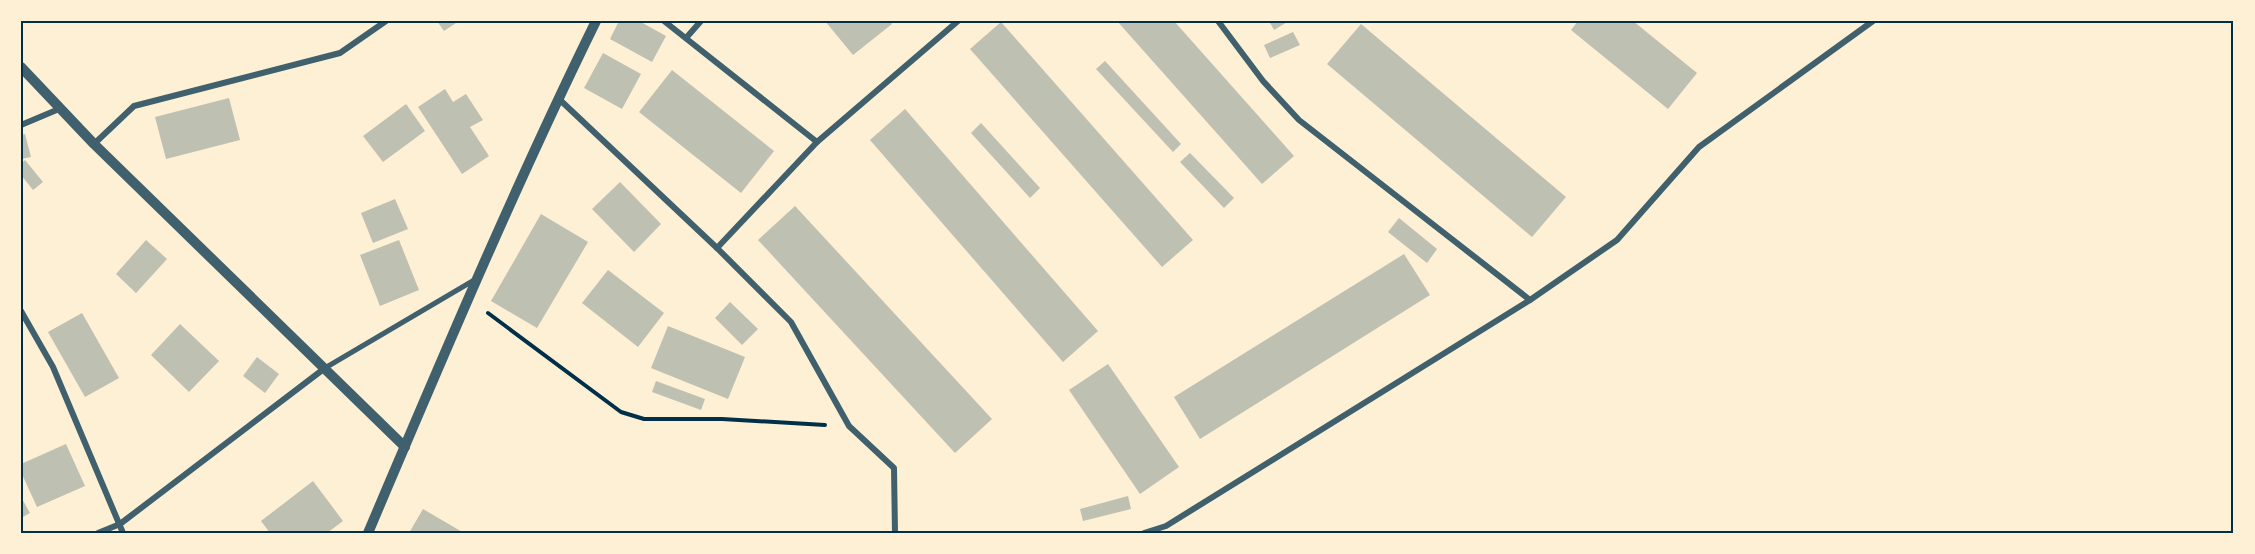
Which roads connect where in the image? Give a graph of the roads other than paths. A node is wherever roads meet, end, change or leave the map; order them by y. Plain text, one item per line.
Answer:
1 (386, 21) edge
2 (596, 21) edge
3 (664, 21) edge
4 (701, 21) edge
5 (958, 21) edge
6 (1218, 21) edge
7 (1873, 21) edge
8 (686, 38) junction
9 (21, 67) edge
10 (558, 98) junction
11 (59, 109) junction
12 (21, 125) edge
13 (817, 142) junction
14 (94, 144) junction
15 (717, 248) junction
16 (478, 278) junction
17 (1530, 300) junction
18 (21, 311) edge
19 (324, 368) junction
20 (405, 447) junction
21 (120, 524) junction
22 (98, 533) edge
23 (123, 533) edge
24 (368, 533) edge
25 (895, 533) edge
26 (1144, 533) edge

1 - 14 street
2 - 10 street
3 - 8 street
4 - 8 street
5 - 13 street
6 - 17 street
7 - 17 street
8 - 13 street
9 - 11 street
10 - 15 street
10 - 16 street
11 - 12 street
11 - 14 street
13 - 15 street
14 - 19 street
15 - 25 street
16 - 19 street
16 - 20 street
17 - 26 street
18 - 21 street
19 - 20 street
19 - 21 street
20 - 24 street
21 - 22 street
21 - 23 street

